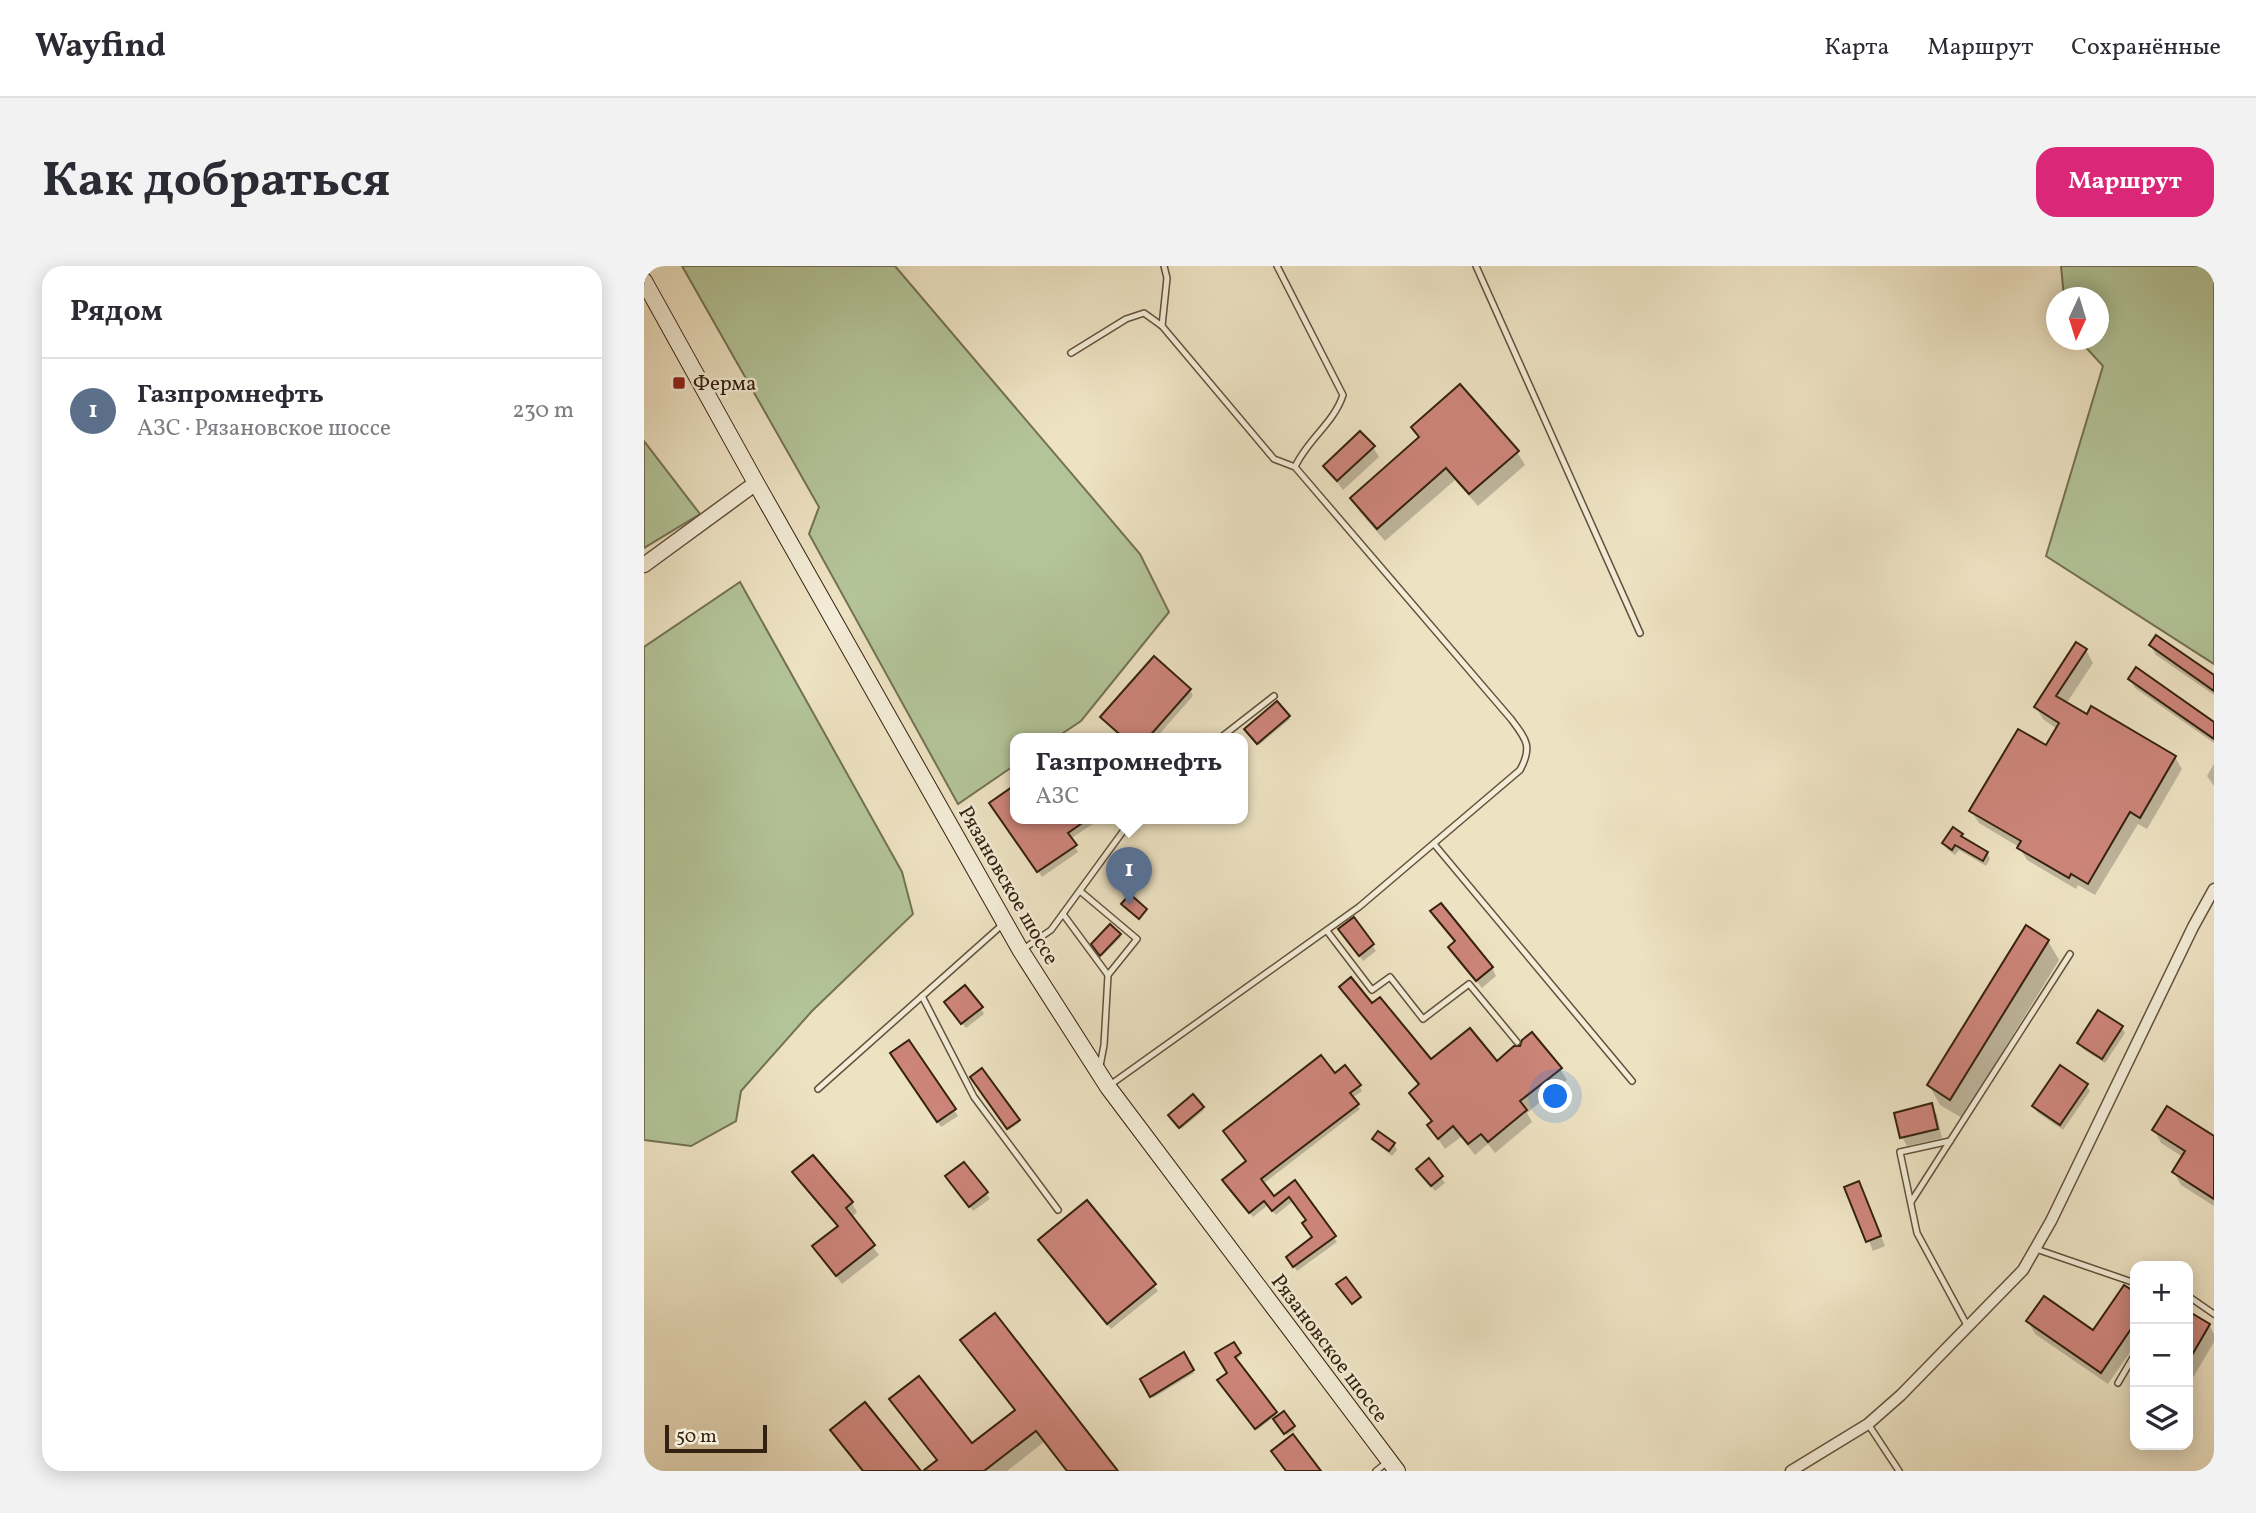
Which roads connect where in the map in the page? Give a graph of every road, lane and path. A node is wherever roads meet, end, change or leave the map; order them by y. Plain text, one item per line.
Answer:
1 (1164, 266) edge
2 (1277, 266) edge
3 (1476, 266) edge
4 (644, 281) edge
5 (1162, 326) junction
6 (1071, 353) dead end
7 (1295, 467) junction
8 (756, 483) junction
9 (644, 565) edge
10 (1640, 633) dead end
11 (1274, 696) dead end
12 (1227, 733) edge
13 (1128, 824) edge
14 (1434, 844) junction
15 (2214, 889) edge
16 (1080, 891) junction
17 (1063, 914) junction
18 (1004, 922) junction
19 (1326, 932) junction
20 (1021, 951) junction
21 (2070, 954) dead end
22 (1108, 975) junction
23 (922, 996) junction
24 (1517, 1042) dead end
25 (1098, 1072) junction
26 (1632, 1081) dead end
27 (1108, 1087) junction
28 (818, 1089) dead end
29 (1950, 1141) junction
30 (1911, 1202) junction
31 (1058, 1210) dead end
32 (2036, 1249) junction
33 (2130, 1281) edge
34 (2193, 1299) edge
35 (2214, 1314) edge
36 (1968, 1328) junction
37 (2130, 1363) edge
38 (2118, 1383) dead end
39 (1868, 1424) junction
40 (1387, 1468) edge
41 (1791, 1471) edge
42 (1899, 1471) edge

1 - 5 lane
2 - 7 lane
3 - 10 lane
4 - 8 main road, Рязановское шоссе
5 - 6 lane
5 - 7 lane
7 - 14 lane
8 - 9 street
8 - 18 main road, Рязановское шоссе
11 - 12 lane
13 - 16 lane
14 - 19 lane
14 - 26 lane
15 - 32 street
16 - 17 lane
16 - 22 lane
17 - 20 lane
17 - 22 lane
18 - 20 main road, Рязановское шоссе
18 - 23 lane
19 - 24 lane
19 - 27 lane
20 - 25 main road, Рязановское шоссе
21 - 29 lane
22 - 25 lane
23 - 28 lane
23 - 31 lane
25 - 27 main road, Рязановское шоссе
27 - 40 main road, Рязановское шоссе
29 - 30 lane
29 - 30 lane
30 - 36 lane
32 - 33 lane
32 - 36 street
34 - 35 lane
36 - 39 street
37 - 38 lane
39 - 41 street
39 - 42 lane

